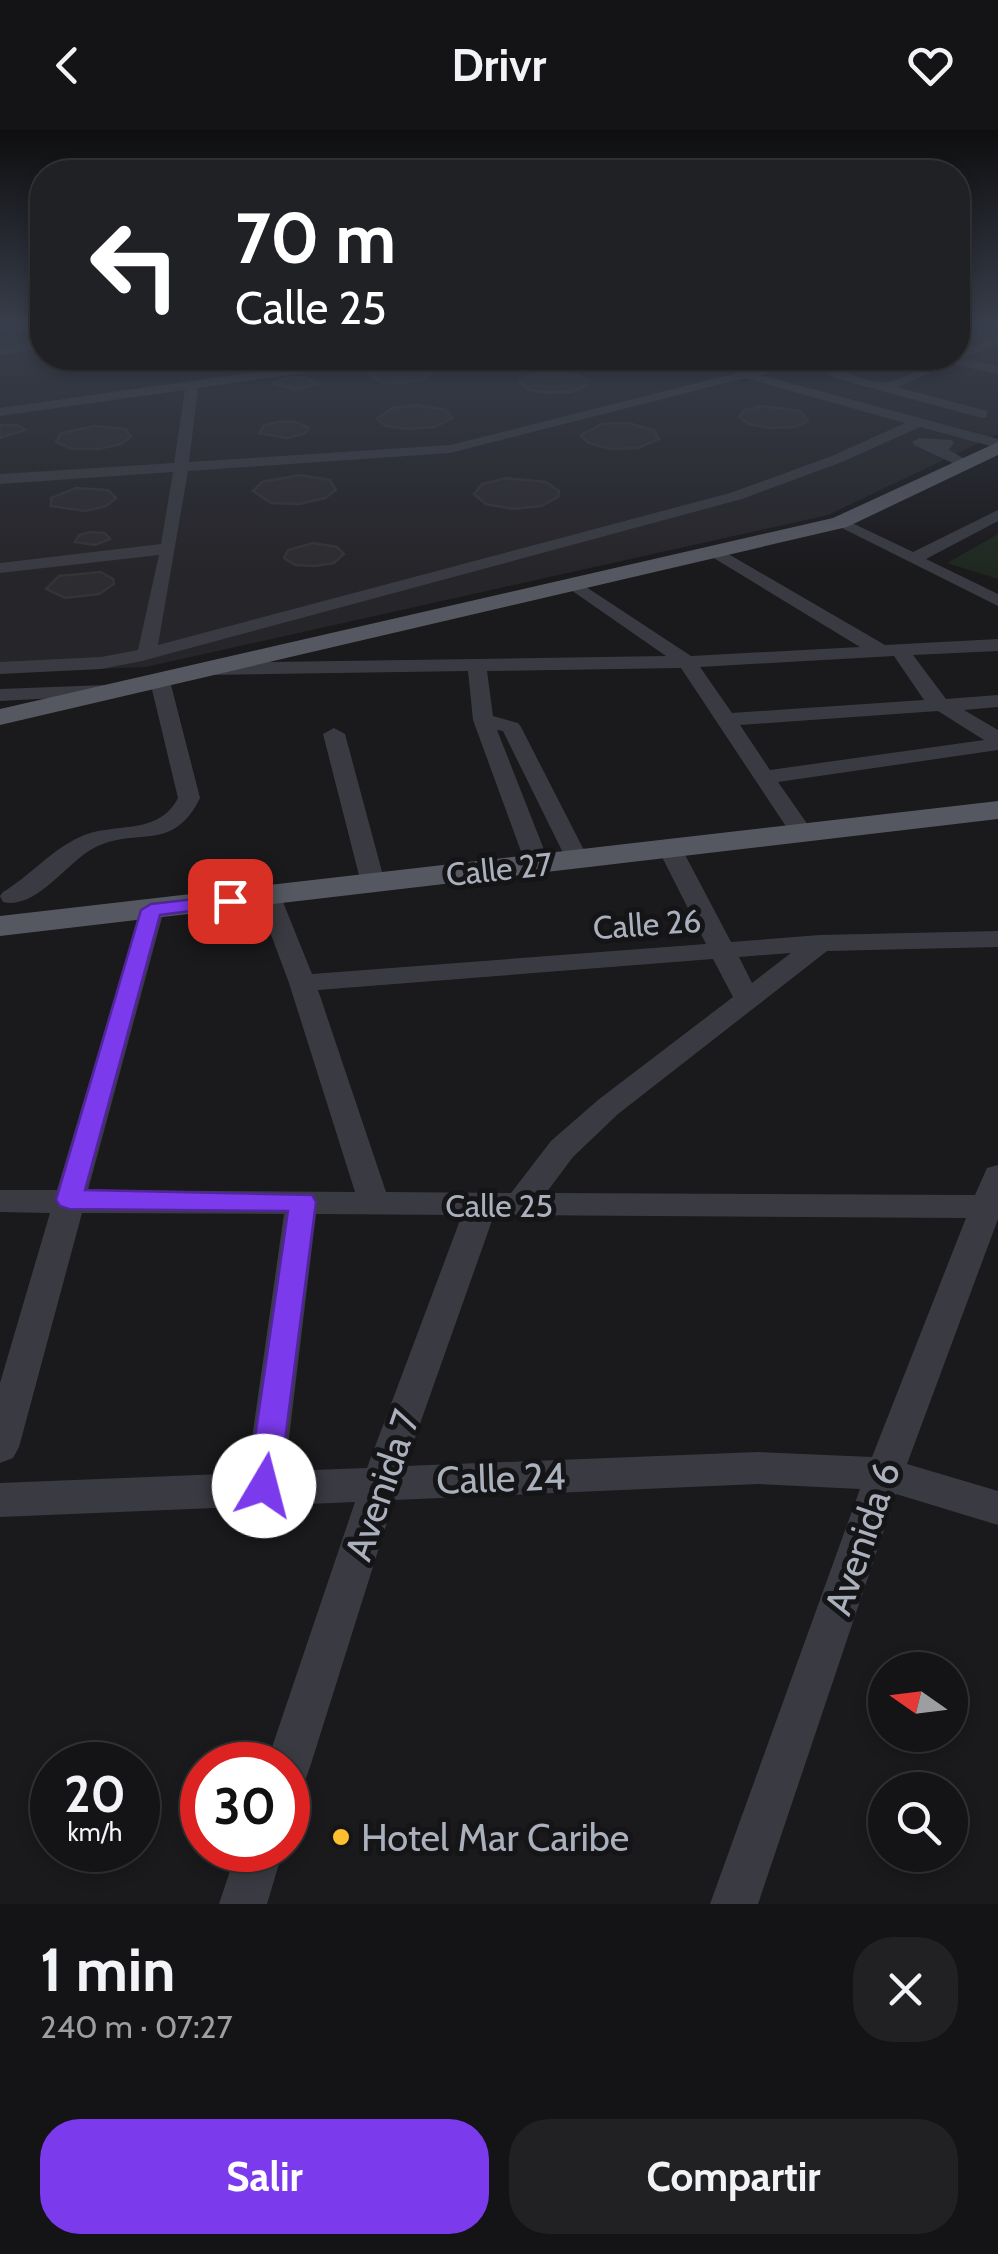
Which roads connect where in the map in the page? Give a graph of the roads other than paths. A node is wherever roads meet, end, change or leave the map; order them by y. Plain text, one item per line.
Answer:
1 (43, 406) edge
2 (189, 406) edge
3 (621, 406) edge
4 (859, 406) edge
5 (954, 406) edge
6 (998, 407) edge
7 (0, 412) edge
8 (982, 414) junction
9 (919, 422) junction
10 (945, 429) junction
11 (997, 436) edge
12 (941, 450) dead end
13 (964, 462) junction
14 (182, 468) junction
15 (0, 479) edge
16 (998, 515) edge
17 (840, 523) junction
18 (165, 549) junction
19 (718, 553) junction
20 (913, 559) junction
21 (0, 568) edge
22 (577, 586) junction
23 (998, 602) edge
24 (998, 645) edge
25 (889, 650) junction
26 (148, 653) junction
27 (687, 662) junction
28 (0, 668) edge
29 (477, 668) junction
30 (208, 669) junction
31 (160, 681) junction
32 (108, 691) junction
33 (0, 695) edge
34 (998, 701) edge
35 (942, 705) junction
36 (0, 717) edge
37 (483, 720) junction
38 (728, 720) junction
39 (334, 734) dead end
40 (998, 742) edge
41 (766, 777) junction
42 (998, 810) edge
43 (803, 835) junction
44 (670, 849) junction
45 (577, 860) junction
46 (538, 865) junction
47 (373, 883) junction
48 (269, 896) junction
49 (151, 910) junction
50 (6, 911) edge
51 (998, 940) edge
52 (820, 943) junction
53 (724, 954) junction
54 (302, 983) junction
55 (748, 999) junction
56 (993, 1196) edge
57 (69, 1200) junction
58 (0, 1201) edge
59 (302, 1202) junction
60 (482, 1204) junction
61 (520, 1204) junction
62 (374, 1205) junction
63 (0, 1447) edge
64 (884, 1474) junction
65 (381, 1482) junction
66 (264, 1486) junction
67 (0, 1500) edge
68 (998, 1508) edge
69 (296, 1742) edge
70 (253, 1872) edge
71 (242, 1904) edge
72 (734, 1904) edge

1 - 7 street
2 - 14 street
3 - 14 street
4 - 9 street
5 - 8 street
6 - 8 street
8 - 10 street
9 - 10 street
9 - 26 street
10 - 11 street
11 - 13 main road
12 - 13 street
13 - 17 main road
14 - 15 street
14 - 18 street
16 - 20 street
17 - 19 main road
17 - 20 street
18 - 21 street
18 - 26 street
19 - 22 main road
19 - 25 street
20 - 23 street
22 - 27 street
22 - 30 main road
24 - 25 street
25 - 27 street
25 - 35 street
26 - 28 street
27 - 29 street
27 - 38 street
29 - 30 street
29 - 37 street
30 - 31 main road
31 - 32 main road
31 - 50 street
32 - 33 street
32 - 36 main road
34 - 35 street
35 - 38 street
35 - 40 street
37 - 45 street
37 - 46 street
38 - 41 street
39 - 47 street
40 - 41 street
41 - 43 street
42 - 43 main road, Calle 27
43 - 44 main road, Calle 27
44 - 45 main road, Calle 27
44 - 53 street
45 - 46 main road, Calle 27
46 - 47 main road, Calle 27
47 - 48 main road, Calle 27
48 - 49 main road, Calle 27
48 - 54 street
49 - 50 main road, Calle 27
49 - 57 street
51 - 52 street, Calle 26
52 - 53 street, Calle 26
52 - 55 street
53 - 54 street, Calle 26
53 - 55 street
54 - 62 street
55 - 61 street
56 - 61 street, Calle 25
56 - 64 street, Avenida 6
57 - 58 street, Calle 25
57 - 59 street, Calle 25
57 - 63 street
59 - 62 street, Calle 25
59 - 66 street
60 - 61 street, Calle 25
60 - 62 street, Calle 25
60 - 65 street, Avenida 7
64 - 65 street, Calle 24
64 - 68 street, Calle 24
64 - 72 street, Avenida 6
65 - 66 street, Calle 24
65 - 69 street, Avenida 7
66 - 67 street, Calle 24
70 - 71 street

